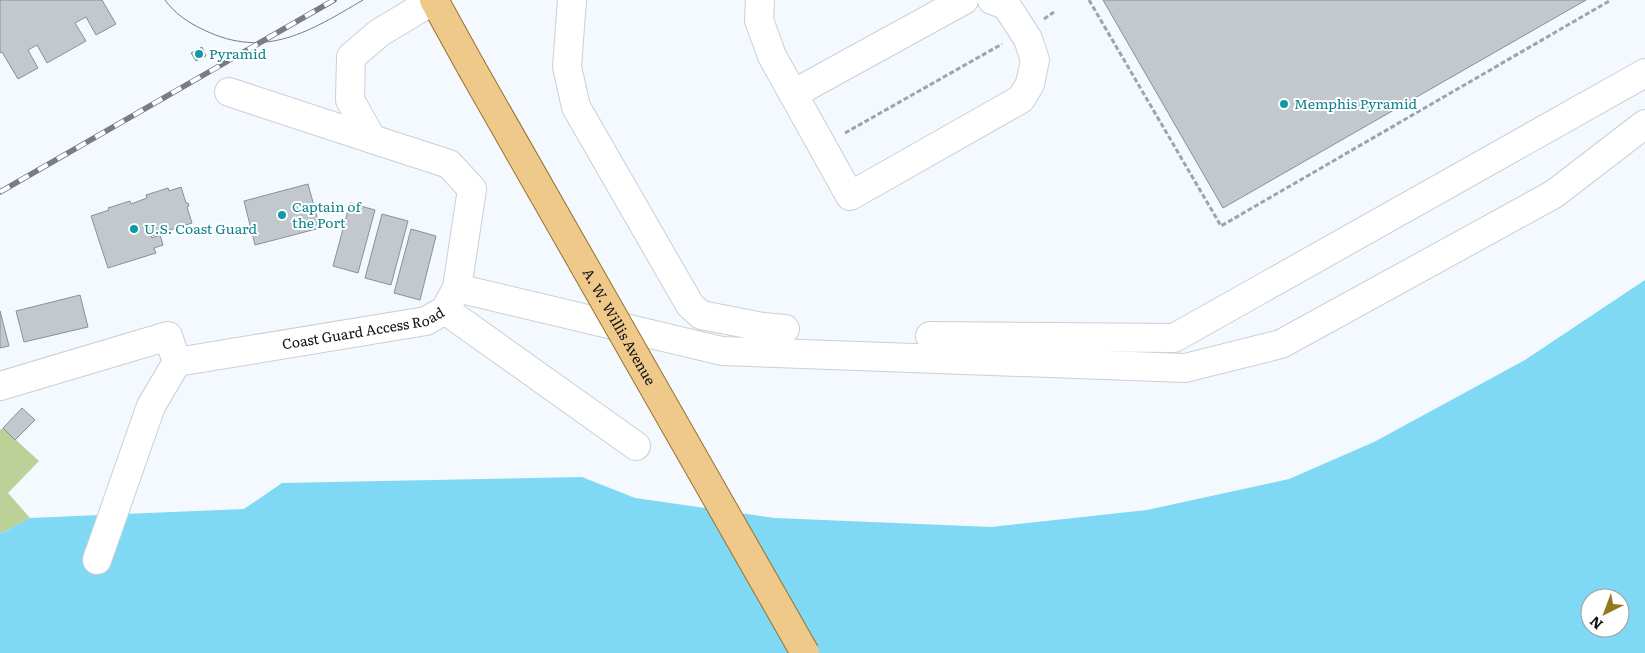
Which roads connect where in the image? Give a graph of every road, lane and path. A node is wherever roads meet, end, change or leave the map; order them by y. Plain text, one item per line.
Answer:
1 (434, 0) edge
2 (572, 0) edge
3 (760, 0) edge
4 (964, 0) edge
5 (992, 0) edge
6 (1088, 0) edge
7 (1611, 0) edge
8 (1054, 12) dead end
9 (1023, 32) junction
10 (1645, 73) edge
11 (229, 92) dead end
12 (793, 94) junction
13 (1645, 124) edge
14 (372, 139) junction
15 (822, 145) junction
16 (451, 299) junction
17 (785, 329) dead end
18 (930, 336) dead end
19 (177, 362) junction
20 (0, 386) edge
21 (636, 446) dead end
22 (97, 560) dead end
23 (805, 653) edge

1 - 14 lane
1 - 23 main road, A. W. Willis Avenue, bridge
2 - 17 lane
3 - 12 lane
4 - 12 lane
5 - 9 lane
6 - 7 path
8 - 9 path
9 - 15 path
9 - 15 lane
10 - 18 lane
11 - 14 lane
12 - 15 lane
13 - 16 lane
14 - 16 lane, Coast Guard Access Road
16 - 19 lane, Coast Guard Access Road
16 - 21 lane
19 - 20 lane
19 - 22 lane

